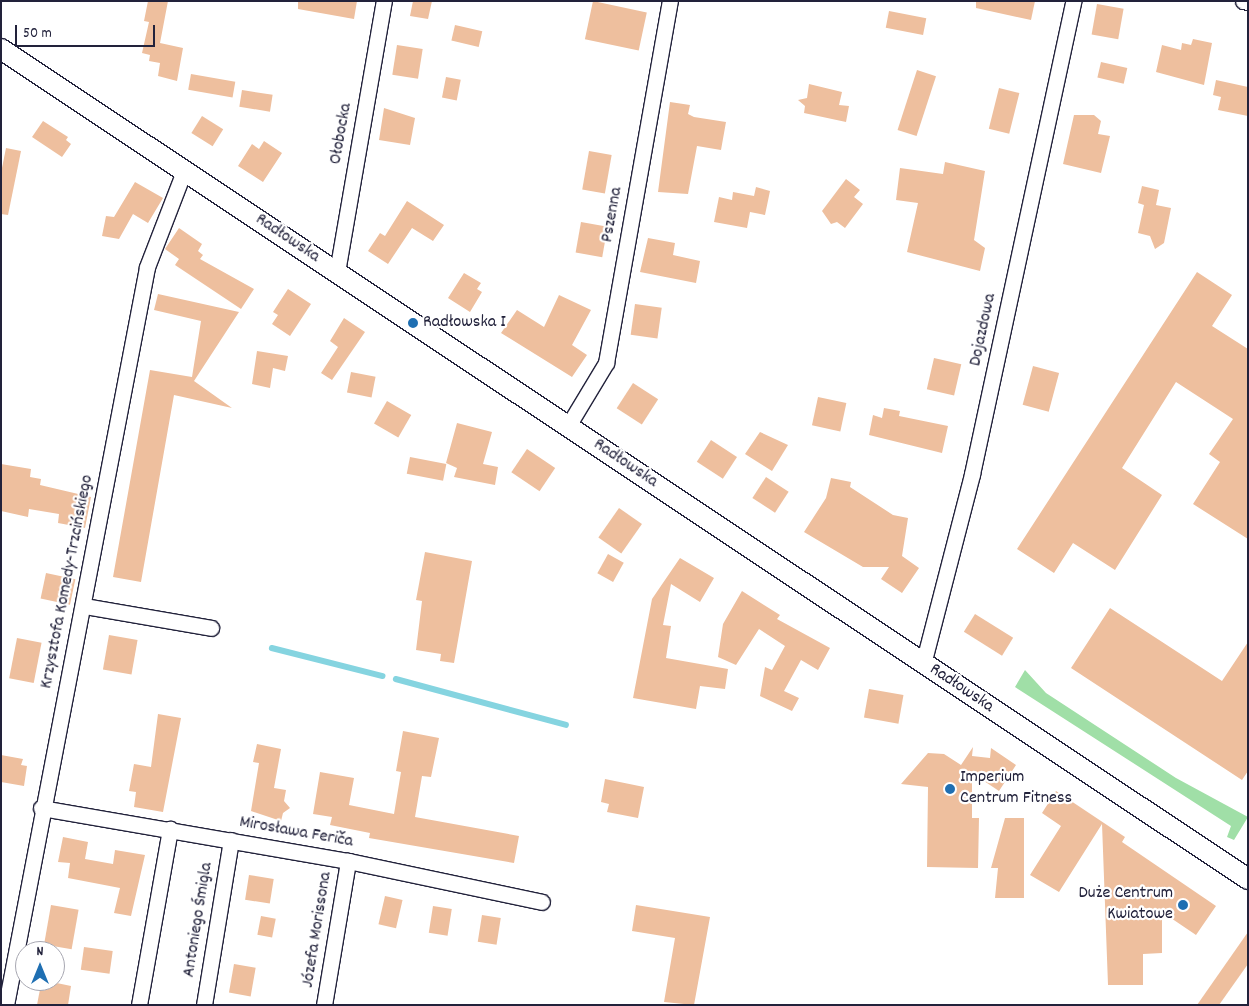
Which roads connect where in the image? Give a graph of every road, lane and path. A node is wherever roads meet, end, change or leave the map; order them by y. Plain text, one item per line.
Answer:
1 (384, 1) edge
2 (670, 1) edge
3 (1073, 1) edge
4 (1243, 1) edge
5 (1248, 2) edge
6 (1, 49) edge
7 (184, 171) junction
8 (337, 272) junction
9 (568, 426) junction
10 (84, 606) junction
11 (211, 628) dead end
12 (923, 664) junction
13 (41, 808) junction
14 (170, 829) junction
15 (231, 840) junction
16 (348, 861) junction
17 (1248, 879) edge
18 (542, 902) dead end
19 (6, 1005) edge
20 (139, 1005) edge
21 (204, 1005) edge
22 (324, 1005) edge

1 - 8 street, Ołobocka
2 - 9 street, Pszenna
3 - 12 street, Dojazdowa
4 - 5 street
6 - 7 street, Radłowska
7 - 8 street, Radłowska
7 - 10 street, Krzysztofa Komedy-Trzcińskiego
8 - 9 street, Radłowska
9 - 12 street, Radłowska
10 - 11 street
10 - 13 street, Krzysztofa Komedy-Trzcińskiego
12 - 17 street, Radłowska
13 - 14 street, Mirosława Feriča
13 - 19 street, Krzysztofa Komedy-Trzcińskiego
14 - 15 street, Mirosława Feriča
14 - 20 street
15 - 16 street, Mirosława Feriča
15 - 21 street, Antoniego Śmigla
16 - 18 street, Mirosława Feriča
16 - 22 street, Józefa Morissona

